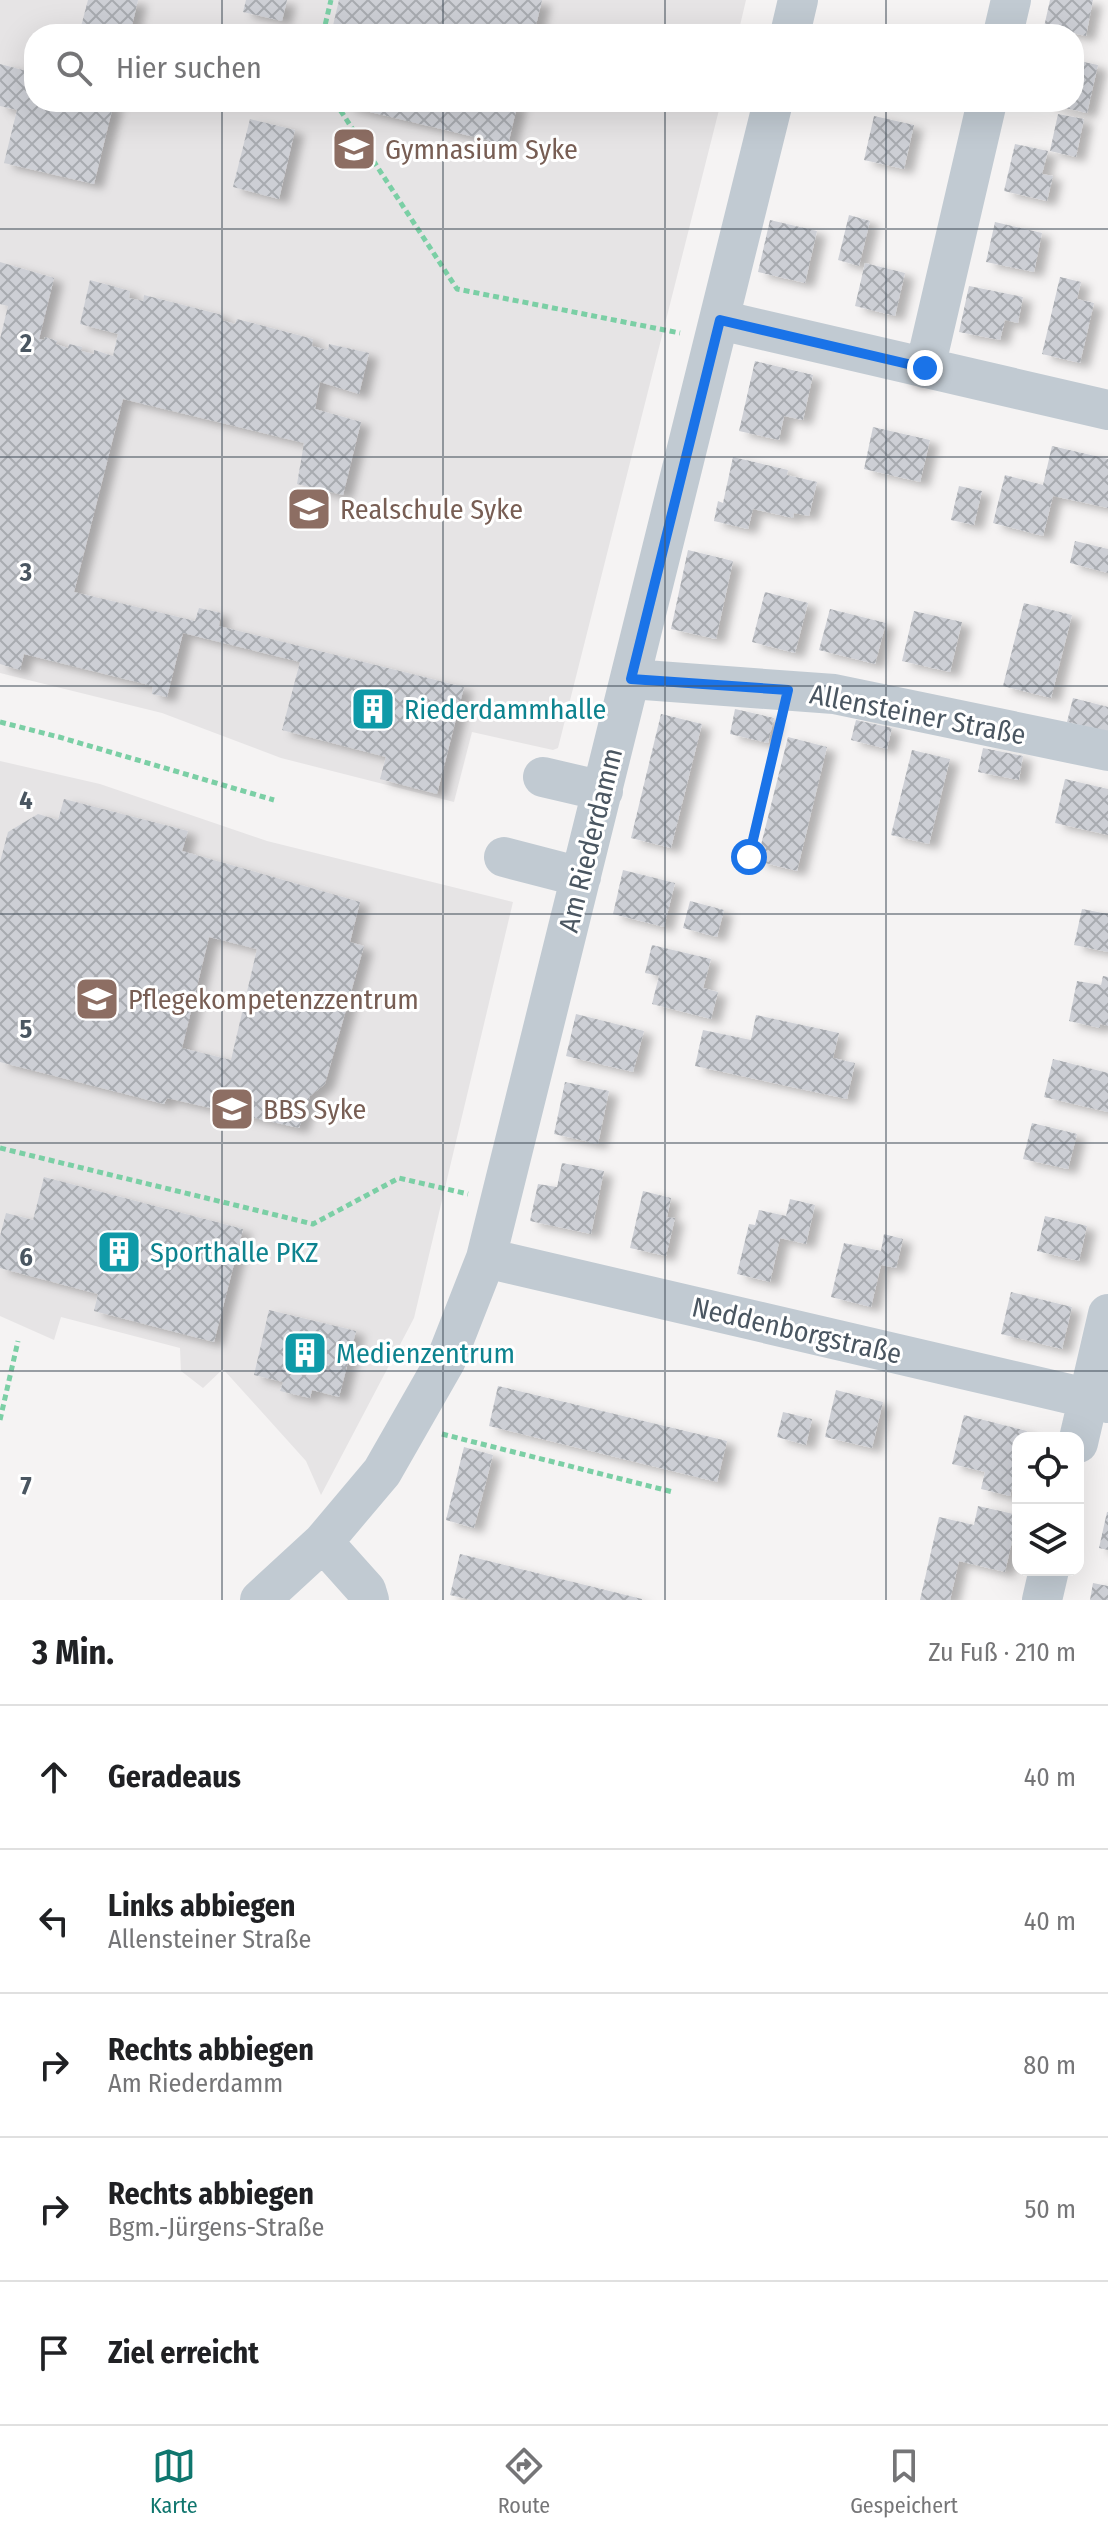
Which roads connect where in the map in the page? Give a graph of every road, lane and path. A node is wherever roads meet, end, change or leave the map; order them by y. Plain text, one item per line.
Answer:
1 (331, 0) edge
2 (798, 0) edge
3 (1011, 0) edge
4 (325, 24) edge
5 (792, 24) edge
6 (1005, 24) edge
7 (342, 112) edge
8 (771, 112) edge
9 (985, 112) edge
10 (717, 330) junction
11 (925, 368) junction
12 (1108, 410) edge
13 (631, 679) junction
14 (788, 690) junction
15 (0, 722) edge
16 (1108, 751) edge
17 (543, 777) dead end
18 (603, 791) junction
19 (274, 800) dead end
20 (504, 857) dead end
21 (749, 857) dead end
22 (581, 877) junction
23 (0, 1148) edge
24 (499, 1202) junction
25 (486, 1258) junction
26 (1108, 1314) edge
27 (18, 1341) dead end
28 (1098, 1400) edge
29 (0, 1420) edge
30 (411, 1422) junction
31 (1083, 1432) edge
32 (673, 1492) dead end
33 (323, 1542) junction
34 (1048, 1576) edge
35 (260, 1600) edge
36 (369, 1600) edge
37 (1042, 1600) edge

1 - 4 path
2 - 5 street
3 - 6 street
7 - 10 path
8 - 10 street, Am Riederdamm
9 - 11 street
10 - 11 street
10 - 13 street, Am Riederdamm
11 - 12 street
13 - 14 street, Allensteiner Straße
13 - 18 street, Am Riederdamm
14 - 16 street, Allensteiner Straße
14 - 21 path
15 - 19 path
17 - 18 street
18 - 22 street, Am Riederdamm
20 - 22 street
22 - 24 street, Am Riederdamm
23 - 24 path
24 - 25 street, Am Riederdamm
25 - 28 street, Neddenborgstraße
25 - 30 street, Am Riederdamm
26 - 28 street
27 - 29 path
28 - 31 street
30 - 32 path
30 - 33 street, Am Riederdamm
33 - 35 street, Am Riederdamm
33 - 36 street
34 - 37 street

